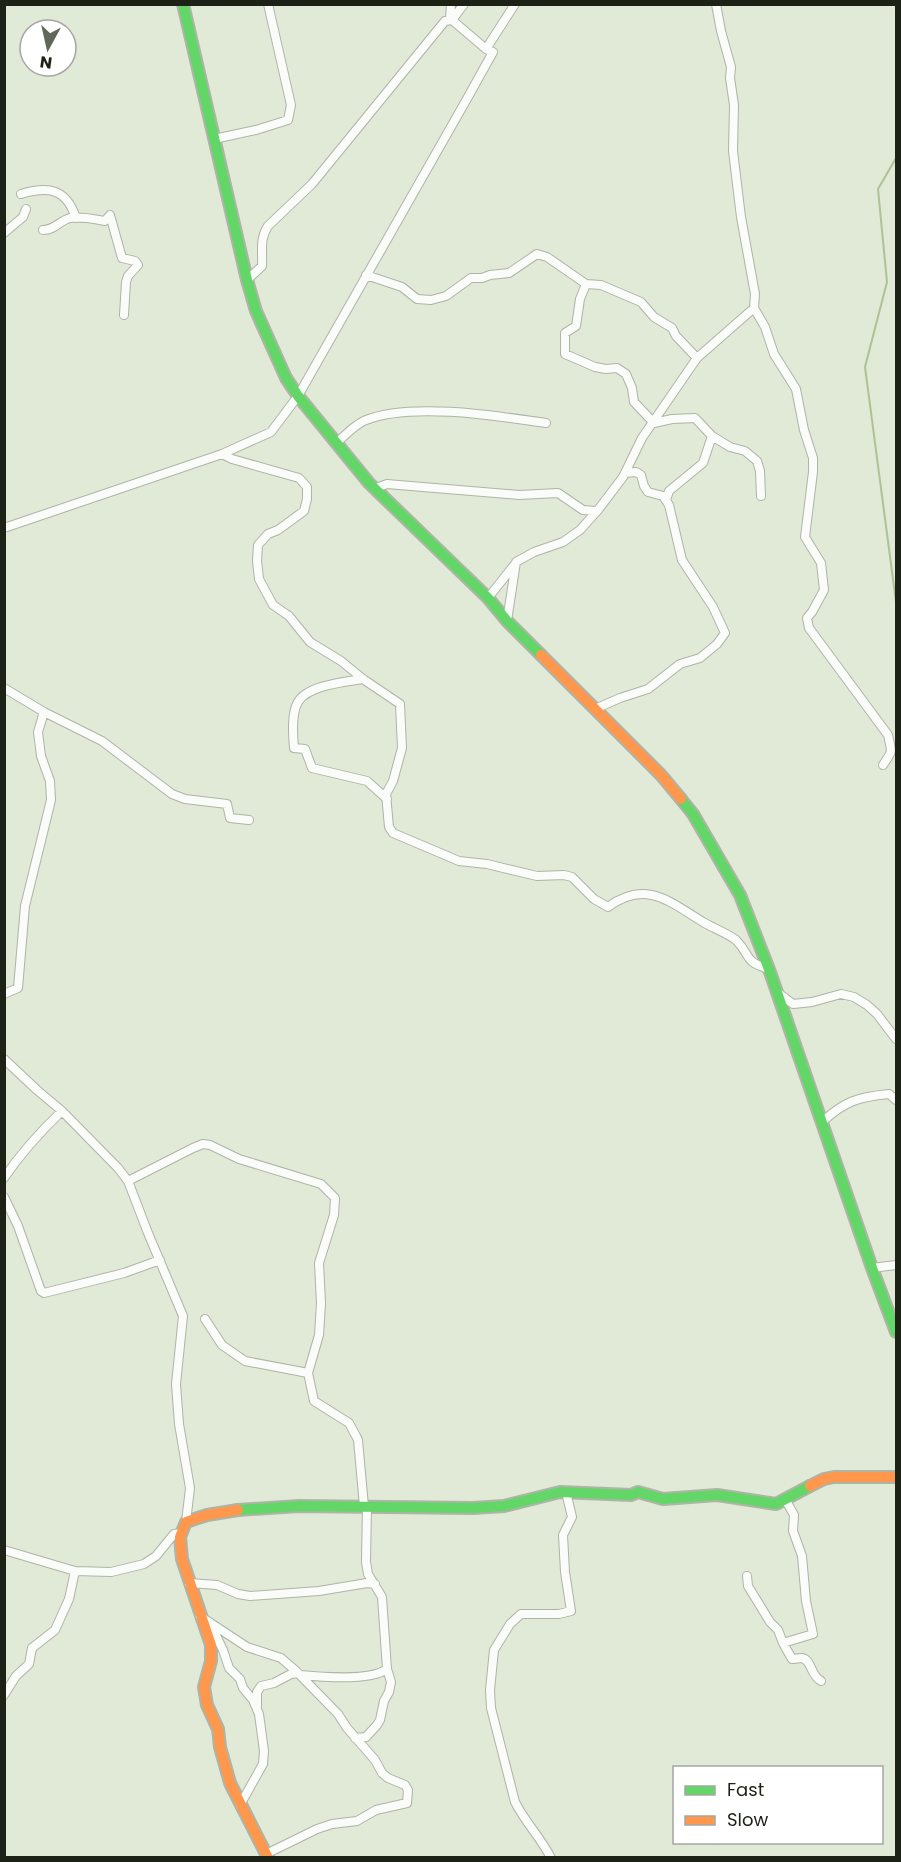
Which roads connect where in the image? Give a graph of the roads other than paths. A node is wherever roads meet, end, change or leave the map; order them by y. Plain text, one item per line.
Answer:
1 (183, 4) edge
2 (268, 4) edge
3 (451, 4) edge
4 (464, 4) edge
5 (515, 4) edge
6 (716, 4) edge
7 (451, 20) junction
8 (486, 49) junction
9 (214, 138) junction
10 (21, 194) dead end
11 (26, 209) dead end
12 (76, 218) junction
13 (43, 230) dead end
14 (4, 233) edge
15 (366, 274) junction
16 (247, 280) junction
17 (586, 284) junction
18 (754, 308) junction
19 (124, 315) dead end
20 (697, 358) junction
21 (298, 396) junction
22 (546, 423) dead end
23 (654, 423) junction
24 (712, 436) junction
25 (336, 443) junction
26 (222, 454) junction
27 (625, 473) junction
28 (376, 489) junction
29 (760, 496) dead end
30 (666, 500) junction
31 (597, 511) junction
32 (4, 528) edge
33 (516, 562) junction
34 (488, 598) junction
35 (507, 621) junction
36 (363, 679) junction
37 (4, 688) edge
38 (596, 709) junction
39 (45, 712) junction
40 (883, 765) dead end
41 (387, 799) junction
42 (249, 820) dead end
43 (769, 969) junction
44 (777, 992) junction
45 (4, 994) edge
46 (897, 1039) edge
47 (4, 1059) edge
48 (897, 1100) edge
49 (62, 1111) junction
50 (822, 1122) junction
51 (4, 1178) edge
52 (128, 1181) junction
53 (4, 1197) edge
54 (160, 1260) junction
55 (897, 1264) edge
56 (872, 1268) junction
57 (205, 1319) dead end
58 (897, 1332) edge
59 (308, 1373) junction
60 (897, 1477) edge
61 (566, 1492) junction
62 (785, 1498) junction
63 (365, 1506) junction
64 (186, 1522) junction
65 (181, 1533) junction
66 (4, 1550) edge
67 (75, 1571) junction
68 (747, 1576) dead end
69 (189, 1583) junction
70 (375, 1584) junction
71 (200, 1616) junction
72 (210, 1623) junction
73 (783, 1643) junction
74 (387, 1669) junction
75 (299, 1674) junction
76 (821, 1681) dead end
77 (4, 1695) edge
78 (257, 1706) junction
79 (355, 1738) junction
80 (240, 1805) junction
81 (267, 1856) edge
82 (551, 1857) edge

1 - 9 street
2 - 9 street
3 - 7 street
4 - 7 street
5 - 8 street
6 - 18 street
7 - 8 street
7 - 16 street
8 - 15 street
9 - 16 street
10 - 12 street
11 - 14 street
12 - 13 street
12 - 19 street
15 - 17 street
15 - 21 street
16 - 21 street
17 - 20 street
17 - 23 street
18 - 20 street
18 - 40 street
20 - 23 street
21 - 25 street
21 - 26 street
22 - 25 street
23 - 24 street
23 - 27 street
24 - 29 street
24 - 30 street
25 - 28 street
26 - 32 street
26 - 36 street
27 - 30 street
27 - 31 street
28 - 31 street
28 - 34 street
30 - 38 street
31 - 33 street
33 - 34 street
33 - 35 street
34 - 35 street
35 - 38 street
36 - 41 street
36 - 41 street
37 - 39 street
38 - 43 street
39 - 42 street
39 - 45 street
41 - 43 street
43 - 44 street
44 - 46 street
44 - 50 street
47 - 49 street
48 - 50 street
49 - 51 street
49 - 52 street
50 - 56 street
52 - 54 street
52 - 59 street
53 - 54 street
54 - 64 street
55 - 56 street
56 - 58 street
57 - 59 street
59 - 63 street
60 - 62 street
61 - 62 street
61 - 63 street
61 - 82 street
62 - 73 street
63 - 64 street
63 - 70 street
64 - 65 street
65 - 67 street
65 - 69 street
66 - 67 street
67 - 77 street
68 - 73 street
69 - 70 street
69 - 71 street
70 - 74 street
71 - 72 street
71 - 80 street
72 - 75 street
72 - 78 street
73 - 76 street
74 - 75 street
74 - 79 street
75 - 78 street
75 - 79 street
78 - 80 street
79 - 81 street
80 - 81 street

